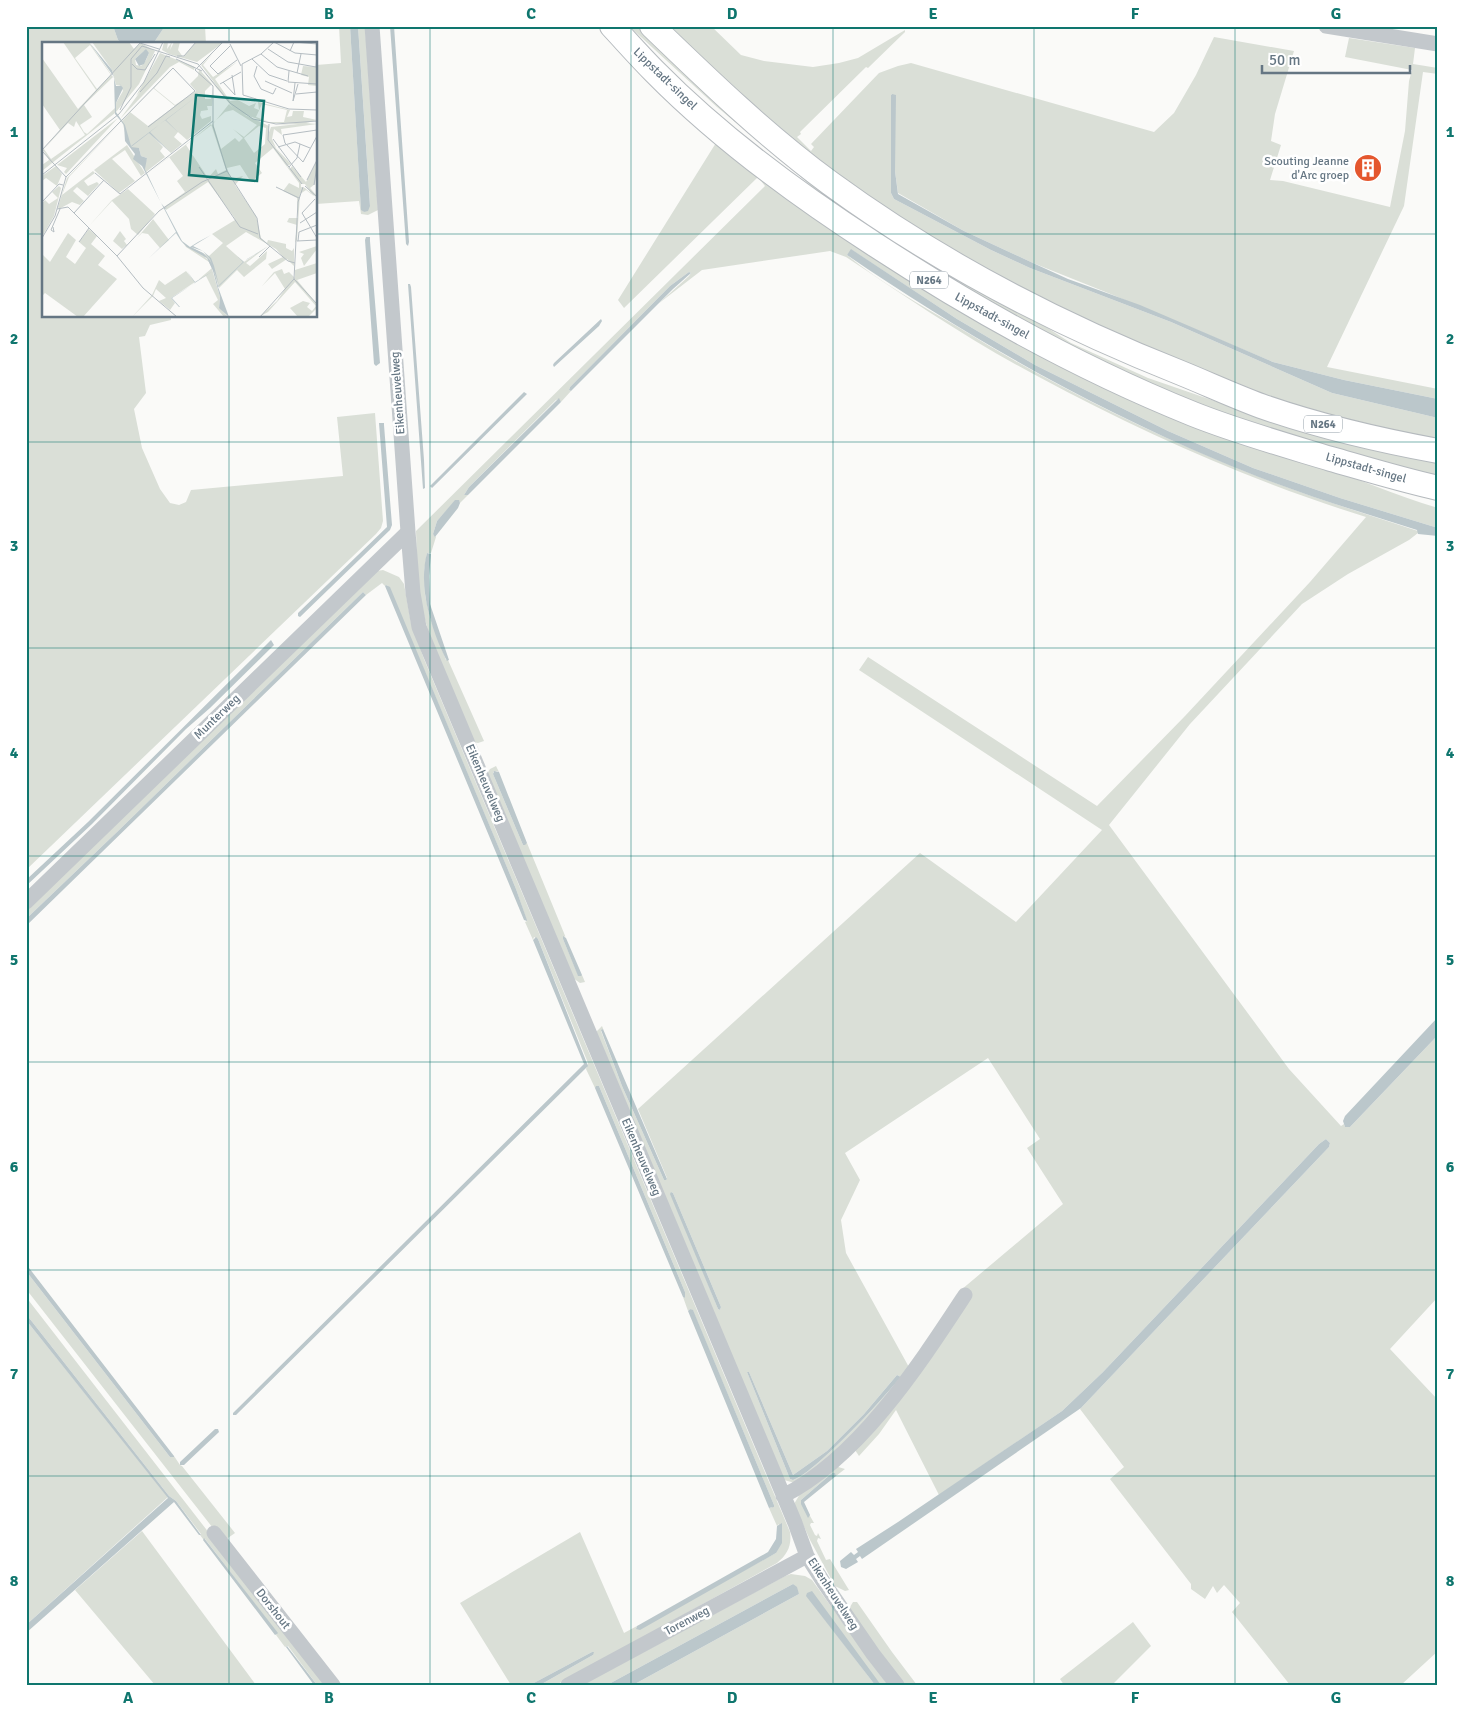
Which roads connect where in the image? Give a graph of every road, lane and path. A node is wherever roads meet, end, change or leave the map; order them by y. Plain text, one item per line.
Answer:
1 (372, 26) edge
2 (612, 26) edge
3 (652, 26) edge
4 (1326, 26) edge
5 (1438, 44) edge
6 (1438, 451) edge
7 (1438, 488) edge
8 (408, 532) junction
9 (26, 902) edge
10 (965, 1295) dead end
11 (783, 1496) junction
12 (214, 1533) dead end
13 (807, 1556) junction
14 (333, 1685) edge
15 (568, 1685) edge
16 (897, 1685) edge

1 - 8 street, Eikenheuvelweg
2 - 7 main road, Lippstadt-singel / N264
3 - 6 main road, N264
4 - 5 street
8 - 9 street, Munterweg
8 - 11 street, Eikenheuvelweg
10 - 11 street
11 - 13 street, Eikenheuvelweg
12 - 14 street, Dorshout
13 - 15 street, Torenweg
13 - 16 street, Eikenheuvelweg

